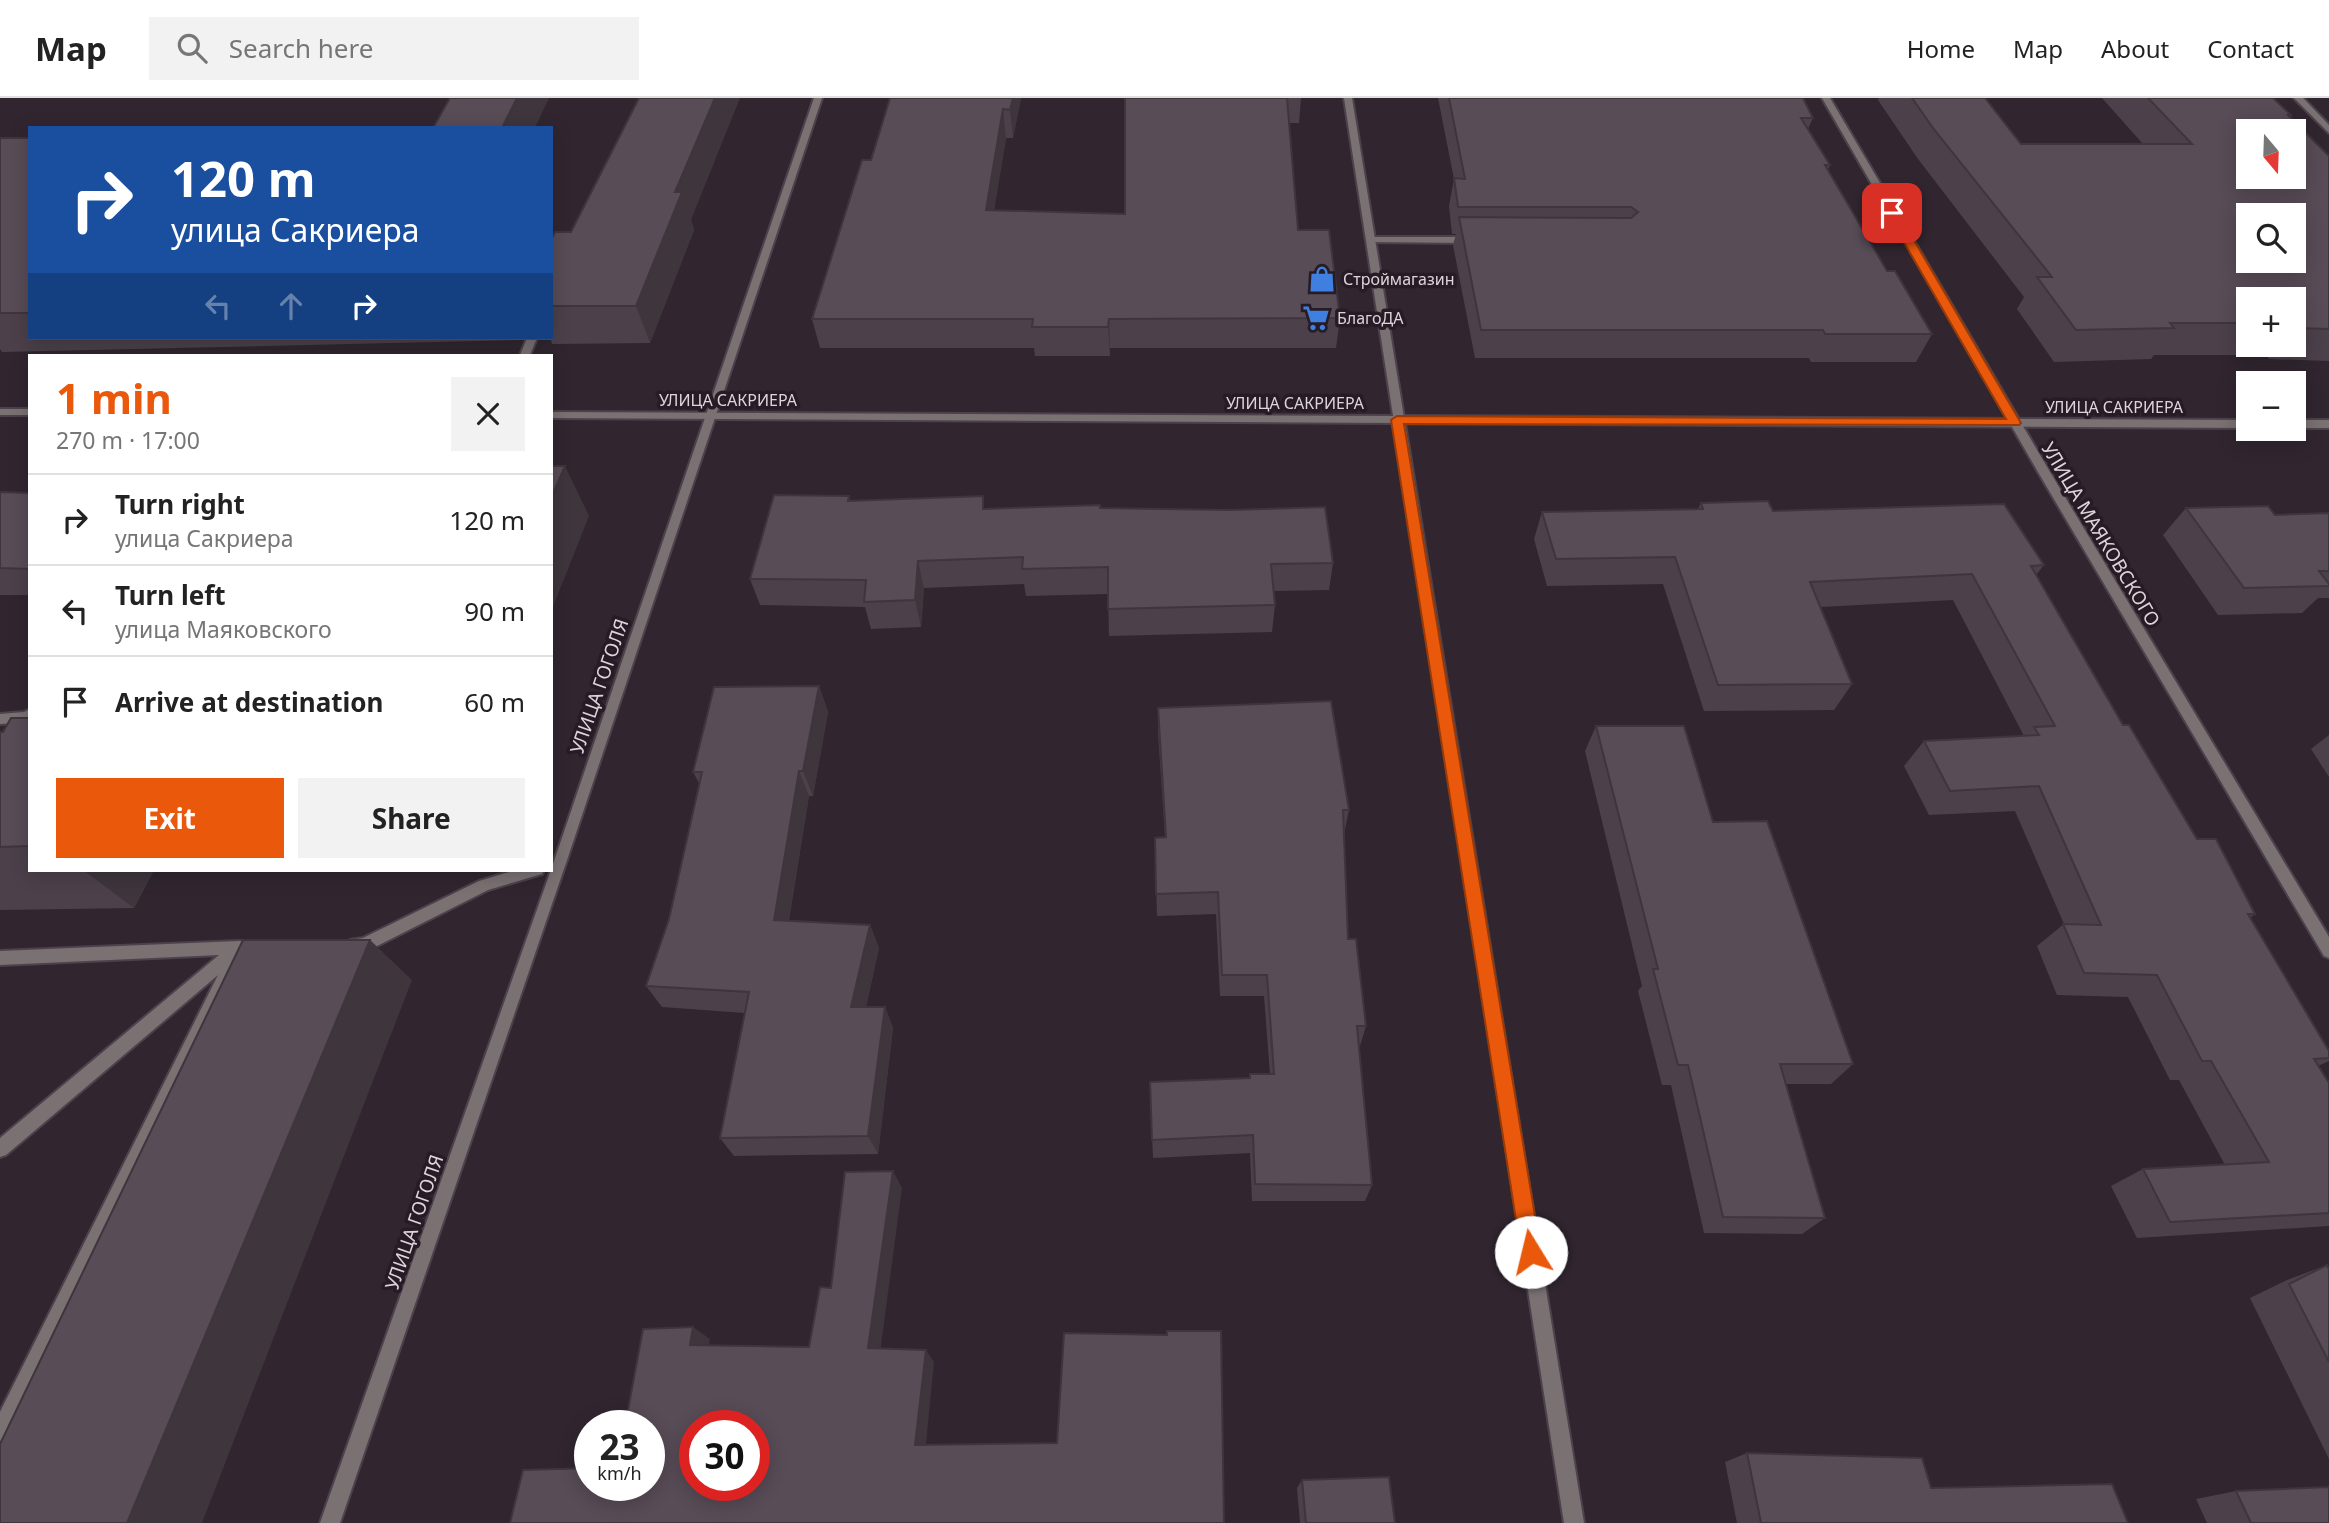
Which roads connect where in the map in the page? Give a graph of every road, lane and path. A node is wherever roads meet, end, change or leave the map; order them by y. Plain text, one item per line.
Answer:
1 (818, 98) edge
2 (1348, 98) edge
3 (1826, 98) edge
4 (2298, 98) edge
5 (2329, 130) edge
6 (1370, 240) junction
7 (1489, 240) edge
8 (0, 412) edge
9 (28, 412) edge
10 (553, 415) edge
11 (710, 416) junction
12 (1397, 420) junction
13 (2015, 423) junction
14 (2236, 424) edge
15 (2306, 424) edge
16 (2329, 424) edge
17 (28, 717) edge
18 (0, 719) edge
19 (555, 865) edge
20 (530, 872) edge
21 (553, 872) edge
22 (336, 946) edge
23 (281, 947) edge
24 (239, 948) junction
25 (2329, 951) edge
26 (0, 958) edge
27 (0, 1149) edge
28 (0, 1432) edge
29 (330, 1523) edge
30 (1574, 1523) edge

1 - 11 street, УЛИЦА ГОГОЛЯ
2 - 6 street
3 - 13 street, УЛИЦА МАЯКОВСКОГО
4 - 5 street
6 - 7 street
6 - 12 street
8 - 9 street
10 - 11 street, УЛИЦА САКРИЕРА
11 - 12 street, УЛИЦА САКРИЕРА
11 - 19 street, УЛИЦА ГОГОЛЯ
12 - 13 street, УЛИЦА САКРИЕРА
12 - 30 street
13 - 14 street, УЛИЦА САКРИЕРА
13 - 25 street, УЛИЦА МАЯКОВСКОГО
15 - 16 street
17 - 18 street
20 - 22 street
21 - 29 street, УЛИЦА ГОГОЛЯ
23 - 24 street
24 - 26 street
24 - 27 street
24 - 28 street

